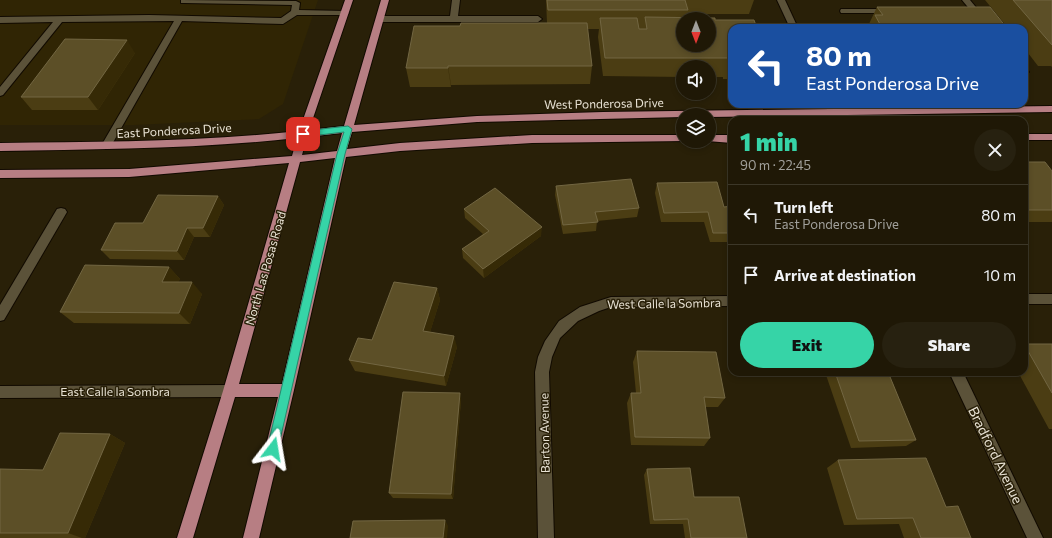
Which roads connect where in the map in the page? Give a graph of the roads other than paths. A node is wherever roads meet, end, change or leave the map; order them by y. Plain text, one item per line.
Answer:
1 (349, 0) edge
2 (385, 0) edge
3 (456, 0) edge
4 (781, 0) edge
5 (966, 0) edge
6 (184, 1) edge
7 (898, 11) edge
8 (295, 12) junction
9 (844, 12) dead end
10 (346, 13) junction
11 (60, 19) junction
12 (176, 19) junction
13 (380, 19) junction
14 (454, 19) junction
15 (538, 19) dead end
16 (0, 20) edge
17 (792, 24) edge
18 (985, 24) edge
19 (0, 92) edge
20 (1052, 109) edge
21 (832, 112) edge
22 (348, 129) junction
23 (303, 134) junction
24 (1028, 137) edge
25 (1052, 137) edge
26 (676, 138) edge
27 (716, 138) edge
28 (728, 138) edge
29 (106, 146) junction
30 (0, 147) edge
31 (341, 154) junction
32 (297, 159) junction
33 (0, 174) edge
34 (61, 212) dead end
35 (1028, 299) edge
36 (1052, 299) edge
37 (728, 301) edge
38 (0, 316) edge
39 (557, 331) joint
40 (958, 376) edge
41 (288, 390) junction
42 (230, 391) junction
43 (0, 392) edge
44 (185, 538) edge
45 (251, 538) edge
46 (546, 538) edge
47 (1035, 538) edge

1 - 10 main road, North Las Posas Road
2 - 13 main road
3 - 14 street
4 - 17 street
5 - 18 street
6 - 8 street
6 - 12 street
7 - 9 street
8 - 10 street
8 - 12 street
10 - 23 main road, North Las Posas Road
11 - 12 street
11 - 16 street
11 - 19 street
12 - 29 street
13 - 14 street
13 - 22 main road
14 - 15 street
20 - 21 main road, West Ponderosa Drive
21 - 22 main road, West Ponderosa Drive
22 - 23 main road, East Ponderosa Drive
22 - 31 main road
23 - 29 main road, East Ponderosa Drive
23 - 32 main road, North Las Posas Road
24 - 25 main road
26 - 31 main road
27 - 28 main road
29 - 30 main road, East Ponderosa Drive
31 - 32 main road
31 - 41 main road
32 - 33 main road
32 - 42 main road, North Las Posas Road
34 - 38 street
35 - 36 street
37 - 39 street, West Calle la Sombra
39 - 46 street, Barton Avenue
40 - 47 street, Bradford Avenue
41 - 42 main road
41 - 45 main road
42 - 43 street, East Calle la Sombra
42 - 44 main road, North Las Posas Road

